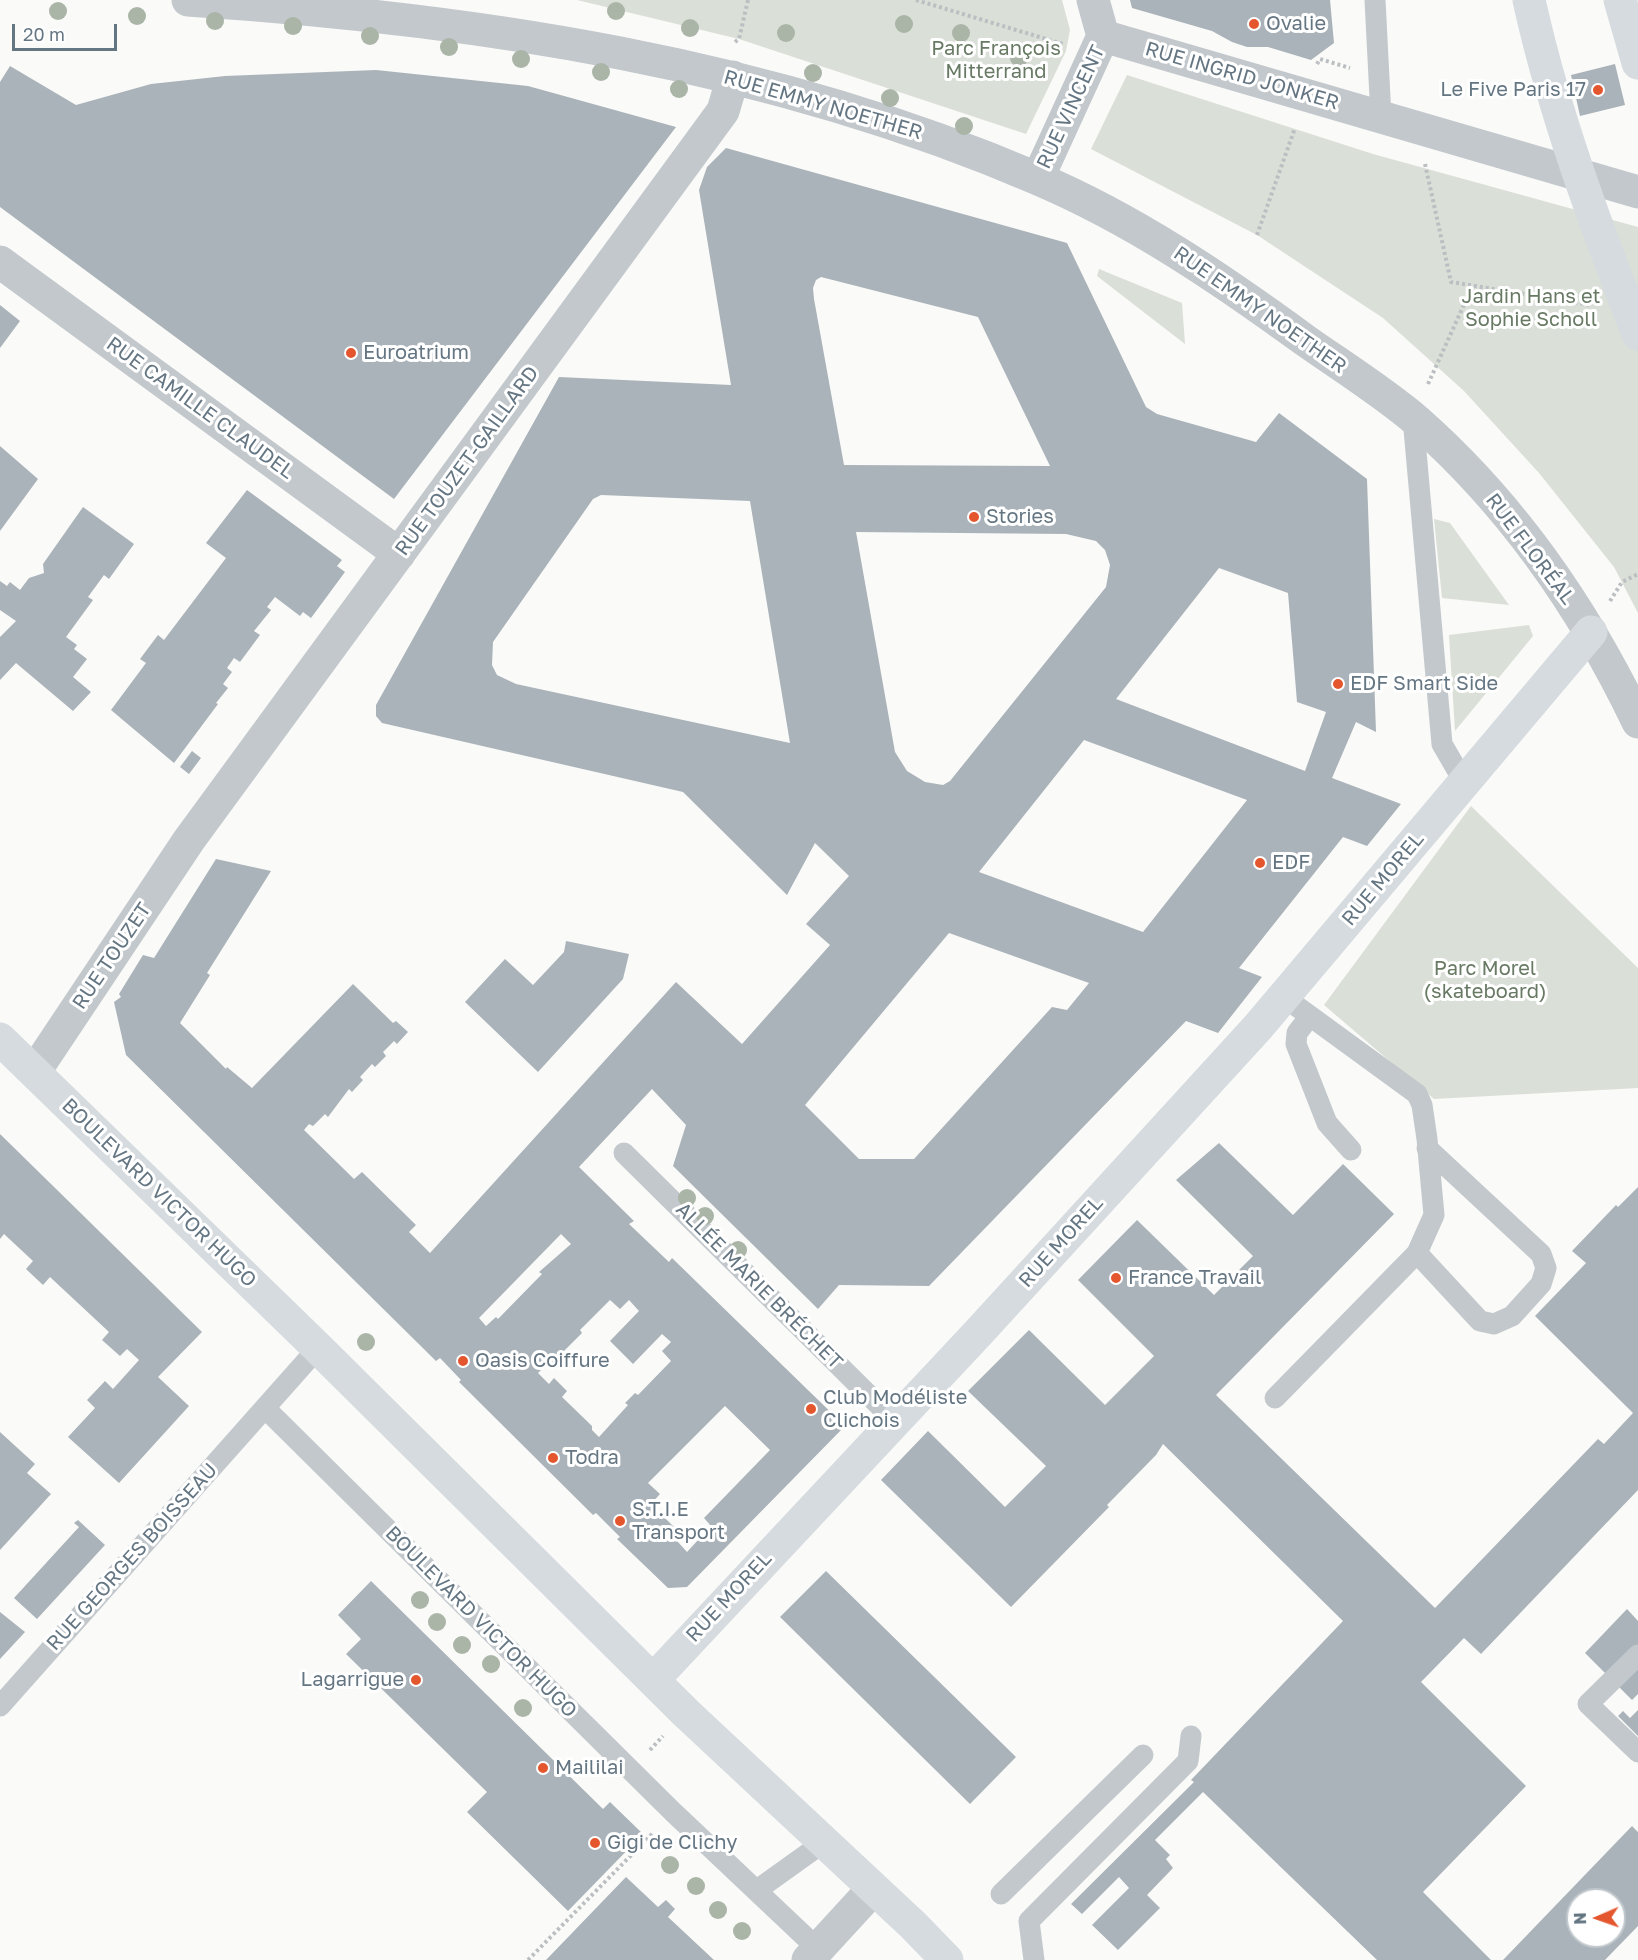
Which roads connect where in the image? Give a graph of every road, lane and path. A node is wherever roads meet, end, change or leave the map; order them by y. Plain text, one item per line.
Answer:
1 (188, 0) edge
2 (916, 0) edge
3 (1093, 0) edge
4 (1374, 0) edge
5 (1529, 0) edge
6 (1620, 0) edge
7 (1099, 44) junction
8 (1638, 63) edge
9 (733, 77) junction
10 (1382, 117) junction
11 (1294, 129) dead end
12 (1431, 131) junction
13 (1038, 178) junction
14 (1638, 192) edge
15 (1257, 235) dead end
16 (0, 262) edge
17 (1472, 287) junction
18 (1595, 305) dead end
19 (1638, 334) edge
20 (1402, 410) junction
21 (399, 554) junction
22 (1592, 632) junction
23 (1638, 722) edge
24 (1459, 787) junction
25 (189, 840) joint
26 (1284, 997) junction
27 (1310, 1016) junction
28 (0, 1039) edge
29 (35, 1071) junction
30 (1427, 1148) junction
31 (1351, 1150) dead end
32 (624, 1153) dead end
33 (1416, 1253) junction
34 (318, 1348) junction
35 (1275, 1398) dead end
36 (265, 1408) junction
37 (894, 1420) junction
38 (1638, 1655) edge
39 (653, 1680) junction
40 (0, 1706) edge
41 (686, 1713) junction
42 (1191, 1736) dead end
43 (1638, 1752) edge
44 (1143, 1755) dead end
45 (630, 1770) junction
46 (673, 1812) junction
47 (824, 1842) junction
48 (873, 1889) junction
49 (757, 1890) junction
50 (1002, 1894) dead end
51 (813, 1954) edge
52 (528, 1960) edge
53 (946, 1960) edge
54 (1034, 1960) edge

1 - 9 street, RUE EMMY NOETHER
2 - 7 path
3 - 7 street, RUE VINCENT
4 - 10 lane
5 - 19 main road
6 - 8 main road
7 - 10 street, RUE INGRID JONKER
7 - 13 street, RUE VINCENT
9 - 13 street, RUE EMMY NOETHER
9 - 21 street, RUE TOUZET-GAILLARD
10 - 12 street, RUE INGRID JONKER
11 - 15 path
12 - 14 street, RUE INGRID JONKER
12 - 17 path
13 - 20 street, RUE EMMY NOETHER
16 - 21 street, RUE CAMILLE CLAUDEL
17 - 18 path
17 - 20 path
20 - 22 street, RUE FLORÉAL
20 - 24 lane
21 - 25 street, RUE TOUZET-GAILLARD
22 - 23 street, RUE FLORÉAL
22 - 24 main road, RUE MOREL
24 - 26 main road, RUE MOREL
25 - 29 street, RUE TOUZET
26 - 27 lane
26 - 37 main road, RUE MOREL
27 - 30 lane
27 - 31 lane
28 - 29 main road, BOULEVARD VICTOR HUGO
29 - 34 main road, BOULEVARD VICTOR HUGO
30 - 33 lane
30 - 33 lane
32 - 37 lane, ALLÉE MARIE BRÉCHET
33 - 35 lane
34 - 36 lane
34 - 39 main road, BOULEVARD VICTOR HUGO
36 - 40 lane, RUE GEORGES BOISSEAU
36 - 45 lane, BOULEVARD VICTOR HUGO
37 - 39 main road, RUE MOREL
38 - 43 lane
39 - 41 main road, BOULEVARD VICTOR HUGO
41 - 45 path
41 - 47 main road, BOULEVARD VICTOR HUGO
42 - 54 lane
44 - 50 lane
45 - 46 lane, BOULEVARD VICTOR HUGO
46 - 49 lane, BOULEVARD VICTOR HUGO
46 - 52 path
47 - 48 main road, BOULEVARD VICTOR HUGO
47 - 49 lane
48 - 51 street
48 - 53 main road, BOULEVARD VICTOR HUGO
49 - 51 lane, BOULEVARD VICTOR HUGO

